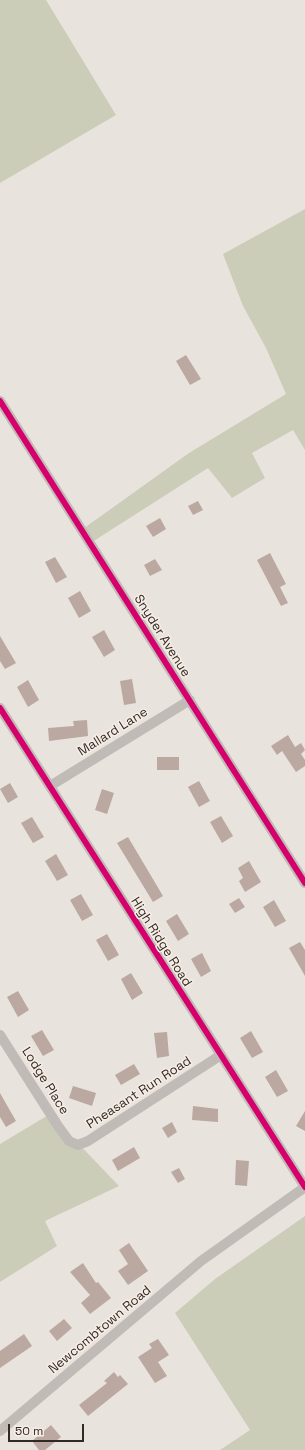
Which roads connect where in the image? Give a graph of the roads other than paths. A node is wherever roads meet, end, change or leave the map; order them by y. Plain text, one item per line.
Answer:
1 (0, 401) edge
2 (190, 700) junction
3 (0, 708) edge
4 (50, 786) junction
5 (305, 883) edge
6 (0, 1035) edge
7 (221, 1055) junction
8 (69, 1141) joint
9 (305, 1187) edge
10 (0, 1431) edge

1 - 2 street, Snyder Avenue
2 - 4 street, Mallard Lane
2 - 5 street, Snyder Avenue
3 - 4 street, High Ridge Road
4 - 7 street, High Ridge Road
6 - 8 street, Lodge Place
7 - 8 street, Pheasant Run Road
7 - 9 street, High Ridge Road
9 - 10 street, Newcombtown Road

